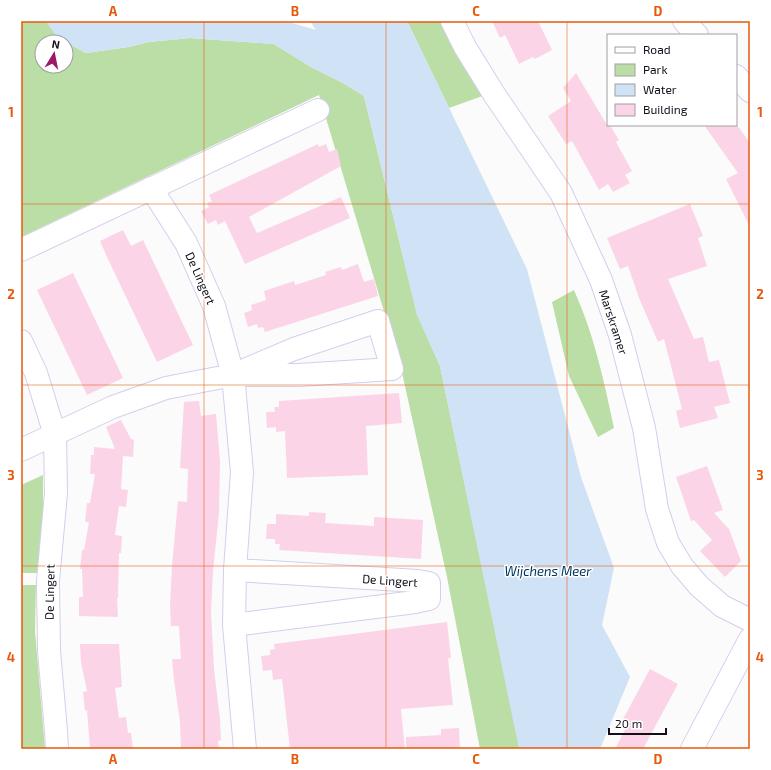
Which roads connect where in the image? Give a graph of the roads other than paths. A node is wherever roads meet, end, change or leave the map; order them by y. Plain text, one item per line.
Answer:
1 (452, 21) edge
2 (684, 21) edge
3 (696, 34) edge
4 (737, 77) edge
5 (750, 91) edge
6 (318, 110) dead end
7 (151, 188) junction
8 (21, 250) edge
9 (21, 341) edge
10 (233, 375) junction
11 (55, 435) junction
12 (21, 450) edge
13 (235, 570) junction
14 (750, 620) edge
15 (234, 625) junction
16 (750, 639) edge
17 (57, 749) edge
18 (245, 749) edge
19 (692, 749) edge

1 - 14 street, Marskramer
2 - 3 street
4 - 5 street
6 - 7 street
7 - 8 street
7 - 10 street, De Lingert
9 - 11 street, De Lingert
10 - 10 street
10 - 11 street
10 - 13 street, De Lingert
11 - 12 street
11 - 17 street, De Lingert
13 - 15 street, De Lingert
13 - 15 street, De Lingert
15 - 18 street, De Lingert
16 - 19 street

